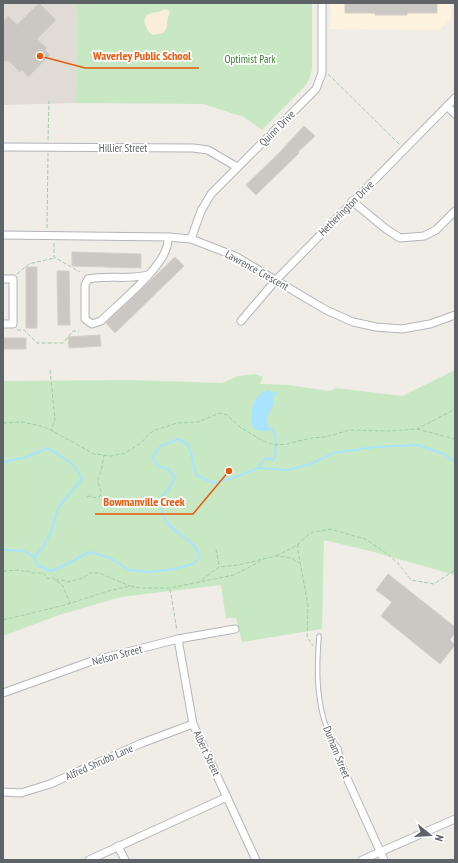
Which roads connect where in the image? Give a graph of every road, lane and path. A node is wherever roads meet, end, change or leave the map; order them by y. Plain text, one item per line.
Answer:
1 (322, 3) edge
2 (329, 74) dead end
3 (455, 98) edge
4 (49, 101) dead end
5 (446, 106) junction
6 (455, 114) edge
7 (48, 147) junction
8 (3, 148) edge
9 (404, 150) junction
10 (237, 168) junction
11 (352, 201) junction
12 (455, 211) edge
13 (47, 234) junction
14 (3, 235) edge
15 (168, 237) junction
16 (191, 239) junction
17 (54, 243) dead end
18 (54, 257) junction
19 (80, 272) dead end
20 (17, 274) dead end
21 (148, 276) junction
22 (3, 279) edge
23 (276, 280) junction
24 (455, 315) edge
25 (241, 321) dead end
26 (3, 324) edge
27 (17, 330) dead end
28 (79, 330) dead end
29 (50, 370) dead end
30 (455, 409) edge
31 (3, 423) edge
32 (417, 429) junction
33 (51, 430) junction
34 (455, 439) edge
35 (104, 455) junction
36 (87, 497) dead end
37 (299, 543) junction
38 (293, 547) junction
39 (216, 549) dead end
40 (298, 551) junction
41 (276, 556) junction
42 (261, 561) junction
43 (300, 564) junction
44 (219, 567) junction
45 (3, 570) edge
46 (455, 570) edge
47 (55, 580) junction
48 (201, 581) junction
49 (131, 586) junction
50 (170, 588) junction
51 (71, 603) junction
52 (3, 620) edge
53 (235, 629) dead end
54 (320, 636) dead end
55 (178, 639) junction
56 (318, 653) junction
57 (3, 693) edge
58 (193, 724) junction
59 (337, 748) joint
60 (3, 792) edge
61 (227, 797) junction
62 (455, 819) edge
63 (118, 846) junction
64 (380, 852) junction
65 (89, 860) edge
66 (125, 860) edge
67 (256, 860) edge
68 (362, 860) edge
69 (384, 860) edge

1 - 10 street, Quinn Drive
2 - 9 path
3 - 5 street, Hetherington Drive
4 - 7 path
5 - 6 street
5 - 9 street, Hetherington Drive
7 - 8 street, Hillier Street
7 - 10 street, Hillier Street
7 - 13 path
9 - 11 street, Hetherington Drive
10 - 16 street, Quinn Drive
11 - 12 street
11 - 23 street, Hetherington Drive
13 - 14 street, Lawrence Crescent
13 - 15 street, Lawrence Crescent
15 - 16 street, Lawrence Crescent
15 - 21 street
16 - 23 street, Lawrence Crescent
17 - 18 path
18 - 19 path
18 - 20 path
21 - 21 street
22 - 26 street
23 - 24 street, Lawrence Crescent
23 - 25 street, Hetherington Drive
27 - 28 path
29 - 33 path
30 - 32 path
31 - 33 path
32 - 34 path
32 - 35 path
33 - 35 path
35 - 36 path
37 - 38 path
37 - 40 path
37 - 46 path
38 - 40 path
38 - 41 path
39 - 44 path
40 - 43 path
41 - 42 path
41 - 43 path
42 - 44 path
42 - 48 path
43 - 56 path
44 - 48 path
45 - 47 path
47 - 49 path
47 - 51 path
48 - 50 path
49 - 50 path
49 - 51 path
50 - 55 path
51 - 52 path
53 - 55 street, Nelson Street
54 - 56 lane, Durham Street
55 - 57 street, Nelson Street
55 - 58 street, Albert Street
56 - 59 lane, Durham Street
58 - 60 street, Alfred Shrubb Lane
58 - 61 street, Albert Street
59 - 64 street, Durham Street
61 - 63 street
61 - 67 street, Albert Street
62 - 64 street
63 - 65 street
63 - 66 street
64 - 68 street
64 - 69 street, Durham Street

